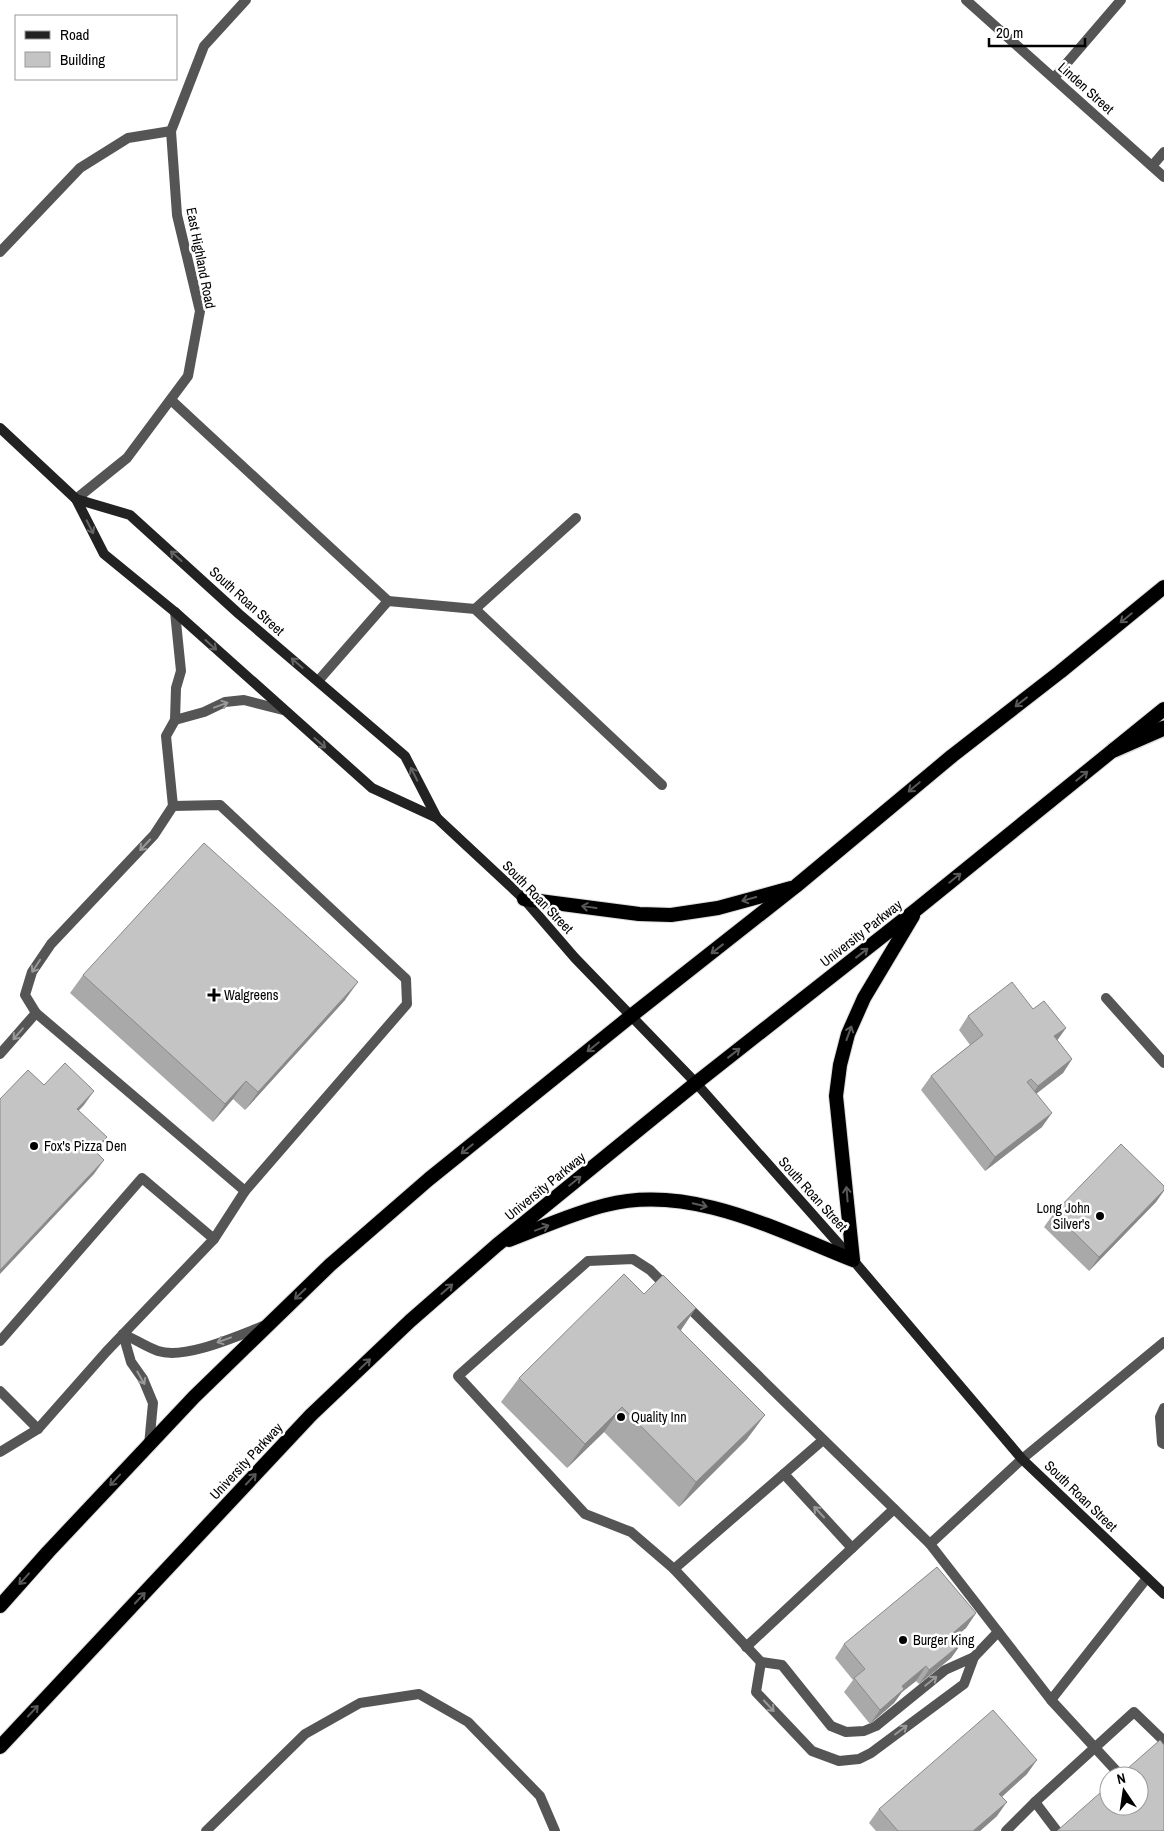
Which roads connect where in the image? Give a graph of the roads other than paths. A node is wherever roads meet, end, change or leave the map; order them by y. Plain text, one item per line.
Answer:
1 (246, 0) edge
2 (966, 0) edge
3 (1121, 0) edge
4 (1054, 78) junction
5 (171, 131) junction
6 (1164, 152) edge
7 (1152, 166) junction
8 (1164, 177) edge
9 (0, 252) edge
10 (171, 400) junction
11 (0, 428) edge
12 (76, 499) junction
13 (576, 518) dead end
14 (1164, 587) edge
15 (388, 601) junction
16 (475, 610) junction
17 (175, 612) junction
18 (318, 681) junction
19 (283, 710) junction
20 (1164, 710) edge
21 (175, 720) junction
22 (1164, 728) edge
23 (1114, 750) junction
24 (662, 785) dead end
25 (173, 806) junction
26 (437, 818) junction
27 (796, 886) junction
28 (524, 899) junction
29 (917, 909) junction
30 (1106, 998) dead end
31 (36, 1013) junction
32 (631, 1016) junction
33 (0, 1054) edge
34 (1164, 1063) edge
35 (696, 1083) junction
36 (245, 1191) junction
37 (214, 1239) junction
38 (497, 1245) junction
39 (853, 1260) junction
40 (270, 1323) junction
41 (123, 1334) junction
42 (0, 1341) edge
43 (1164, 1342) edge
44 (0, 1391) edge
45 (1164, 1408) edge
46 (38, 1429) junction
47 (823, 1440) junction
48 (1164, 1444) edge
49 (148, 1445) junction
50 (0, 1452) edge
51 (1022, 1459) junction
52 (784, 1474) junction
53 (894, 1509) junction
54 (930, 1544) junction
55 (852, 1548) junction
56 (674, 1569) junction
57 (1147, 1578) junction
58 (1164, 1594) edge
59 (0, 1606) edge
60 (998, 1632) junction
61 (746, 1647) junction
62 (974, 1657) junction
63 (761, 1662) junction
64 (1051, 1700) junction
65 (1164, 1741) edge
66 (0, 1747) edge
67 (1095, 1748) junction
68 (1112, 1766) edge
69 (1035, 1802) junction
70 (1009, 1830) edge
71 (206, 1831) edge
72 (555, 1831) edge
73 (1057, 1831) edge

1 - 5 street, East Highland Road
2 - 4 street, Linden Street
3 - 4 street
4 - 7 street, Linden Street
5 - 9 street
5 - 10 street, East Highland Road
6 - 7 street
7 - 8 street, Linden Street
10 - 12 street, East Highland Road
10 - 15 street
11 - 12 main road, South Roan Street
12 -> 17 main road, South Roan Street
18 -> 12 main road, South Roan Street
13 - 16 street
14 -> 27 highway
15 - 16 street
15 - 18 street
16 - 24 street
17 -> 19 main road, South Roan Street
17 - 21 street
26 -> 18 main road, South Roan Street
21 -> 19 street
19 -> 26 main road, South Roan Street
20 - 23 highway, University Parkway
21 - 25 street
22 - 23 highway
29 -> 23 highway, University Parkway
25 -> 31 street
25 - 36 street
26 - 28 main road, South Roan Street
27 -> 28 highway
27 -> 32 highway
28 - 32 main road, South Roan Street
35 -> 29 highway, University Parkway
39 -> 29 highway
30 - 34 street
31 -> 33 street
31 - 36 street
32 - 35 main road, South Roan Street
32 -> 40 highway
38 -> 35 highway, University Parkway
35 - 39 main road, South Roan Street
36 - 37 street
37 - 41 street
37 - 42 street
38 -> 39 highway
66 -> 38 highway, University Parkway
39 - 51 main road, South Roan Street
40 -> 41 street
40 - 49 highway
41 - 46 street
41 -> 49 street
43 - 51 street
44 - 46 street
45 - 48 street
46 - 50 street
47 - 52 street
47 - 53 street
47 - 56 street
49 -> 59 highway
51 - 54 street
51 - 57 main road, South Roan Street
55 -> 52 street
52 - 56 street
53 - 54 street
53 - 55 street
54 - 60 street
55 - 61 street
56 - 61 street
57 - 58 main road, South Roan Street
57 - 64 street
60 - 62 street
60 - 64 street
61 - 63 street
63 -> 62 street
63 -> 62 street
64 - 67 street
65 - 67 street
67 - 68 street
67 - 69 street
69 - 70 street
69 - 73 street
71 - 72 street

